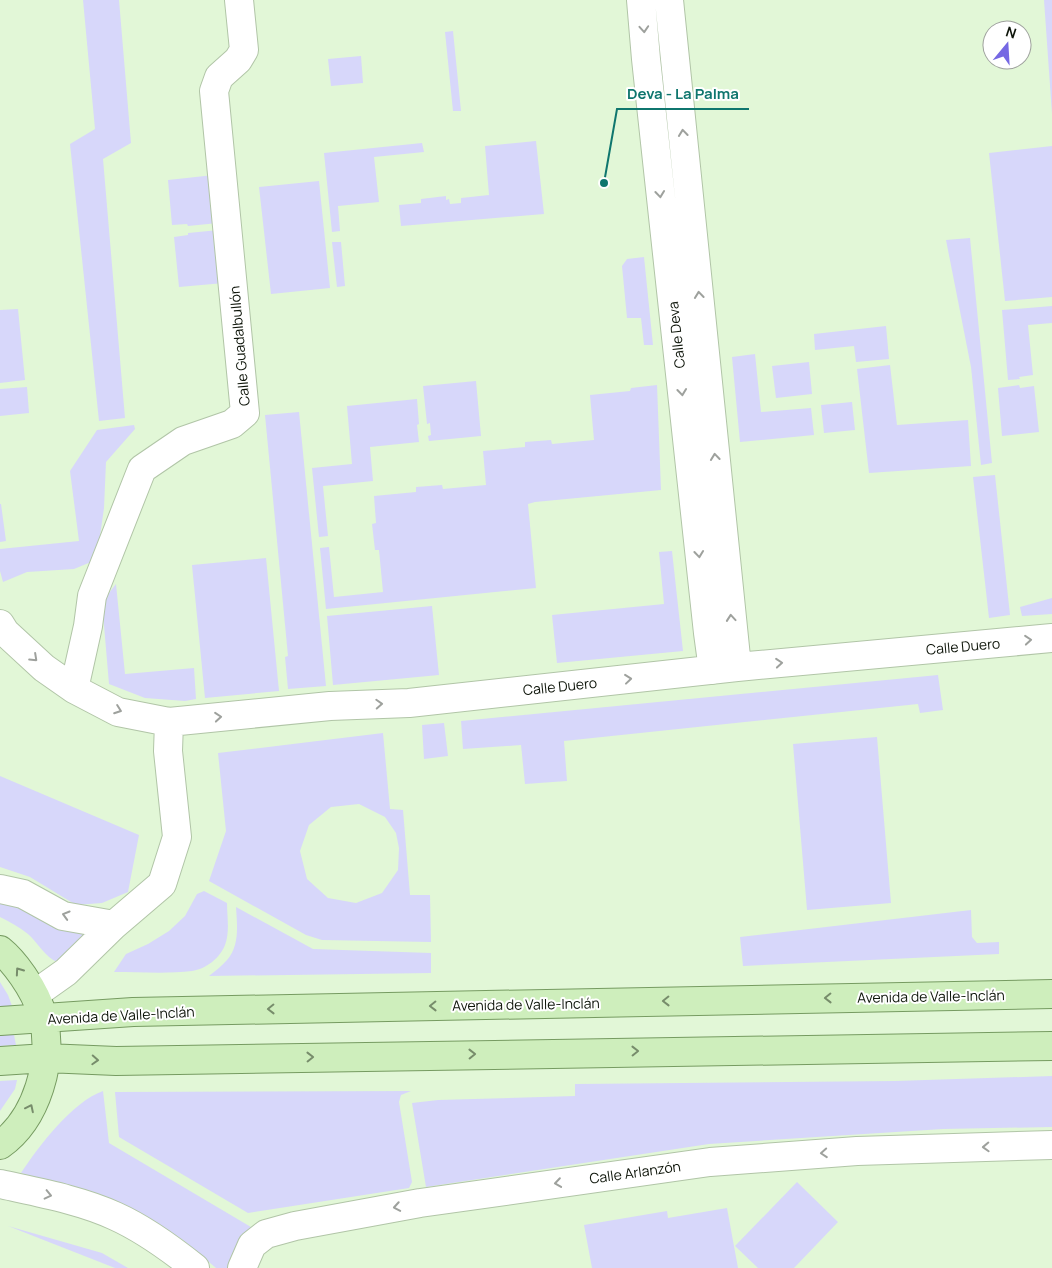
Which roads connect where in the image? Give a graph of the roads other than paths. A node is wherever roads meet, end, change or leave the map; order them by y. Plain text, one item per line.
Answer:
1 (240, 0) edge
2 (642, 0) edge
3 (669, 0) edge
4 (0, 624) edge
5 (1052, 638) edge
6 (725, 668) junction
7 (74, 689) junction
8 (169, 722) junction
9 (0, 889) edge
10 (114, 925) junction
11 (0, 950) edge
12 (1052, 994) edge
13 (39, 1006) junction
14 (0, 1021) edge
15 (1052, 1046) edge
16 (46, 1058) junction
17 (0, 1061) edge
18 (1052, 1145) edge
19 (0, 1146) edge
20 (0, 1184) edge
21 (195, 1268) edge
22 (242, 1268) edge

1 - 7 street, Calle Guadalbullón
2 -> 6 street, Calle Deva
6 -> 3 street, Calle Deva
4 -> 7 street, Calle Duero
6 -> 5 street, Calle Duero
8 -> 6 street, Calle Duero
7 -> 8 street, Calle Duero
8 - 10 street
10 -> 9 street
10 - 13 street
13 -> 11 main road
12 -> 13 main road, Avenida de Valle-Inclán
13 - 14 main road, Avenida de Valle-Inclán
13 - 16 main road
16 -> 15 main road
16 - 17 main road
19 -> 16 main road
18 -> 22 street, Calle Arlanzón
20 -> 21 street

